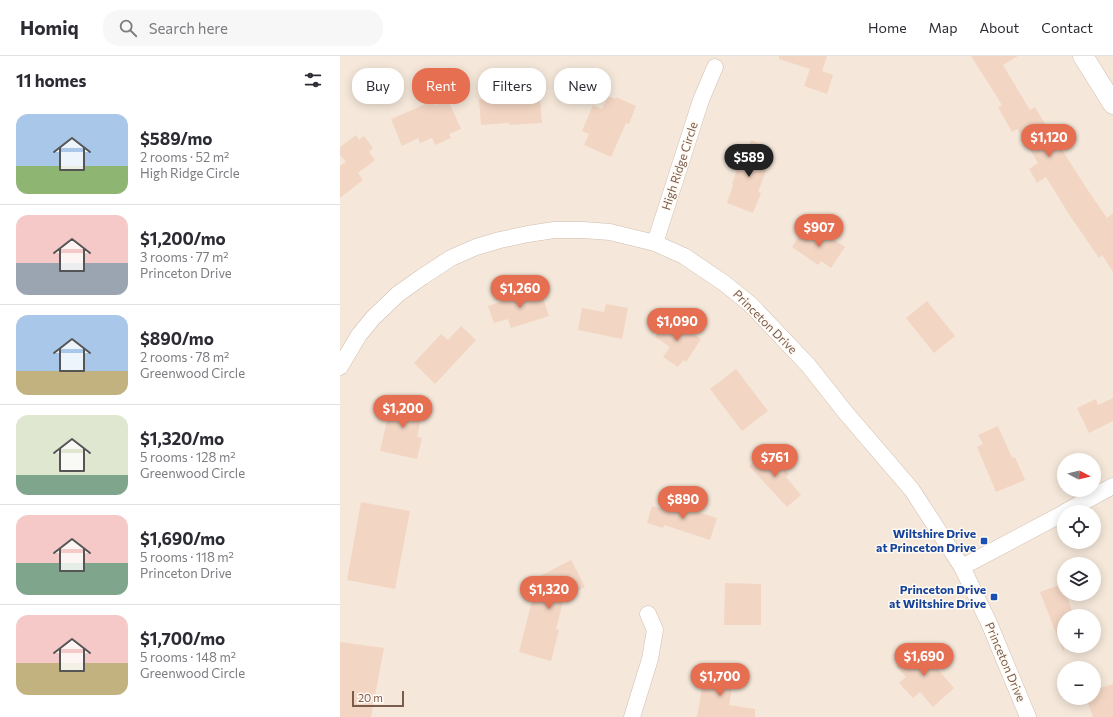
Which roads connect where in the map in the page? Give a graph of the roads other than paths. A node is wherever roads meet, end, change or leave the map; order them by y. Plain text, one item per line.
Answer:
1 (1083, 56) edge
2 (714, 67) dead end
3 (1113, 104) edge
4 (655, 243) junction
5 (340, 367) edge
6 (1113, 486) edge
7 (1078, 505) edge
8 (1057, 516) edge
9 (962, 567) junction
10 (648, 614) dead end
11 (632, 717) edge
12 (1028, 717) edge

1 - 3 street
2 - 4 street, High Ridge Circle
4 - 5 street, Princeton Drive
4 - 9 street, Princeton Drive
6 - 7 street
8 - 9 street
9 - 12 street, Princeton Drive
10 - 11 street

